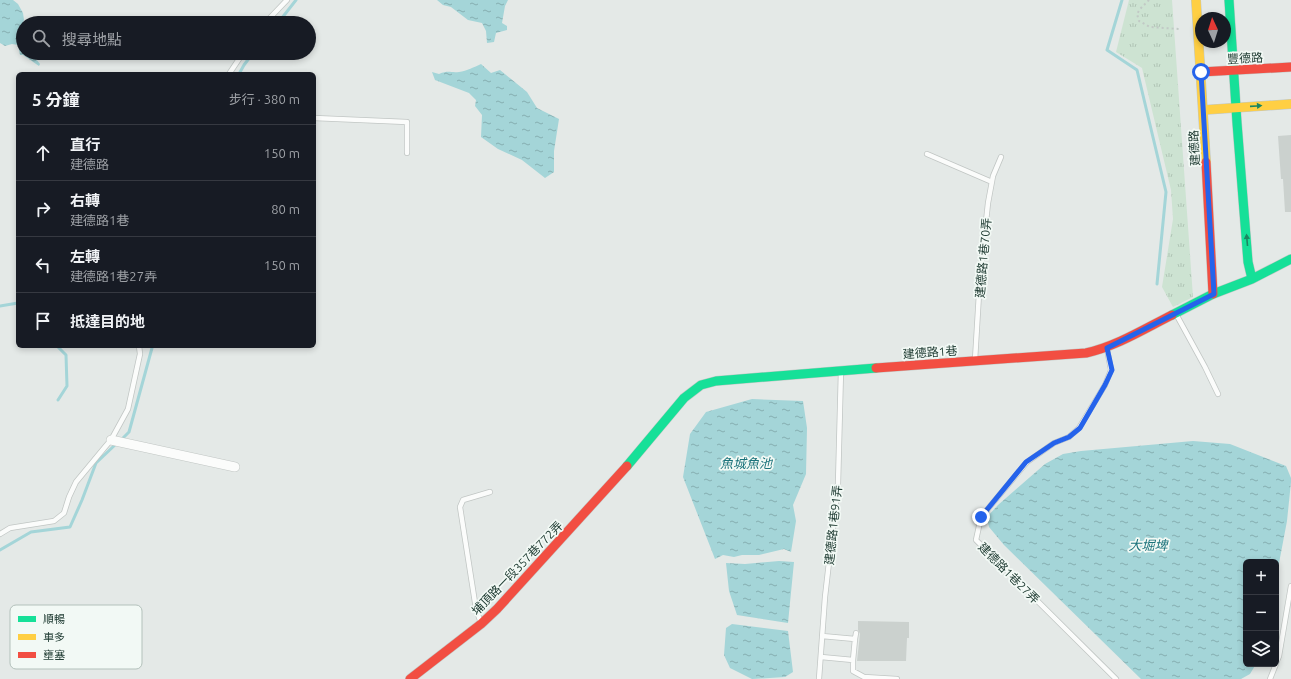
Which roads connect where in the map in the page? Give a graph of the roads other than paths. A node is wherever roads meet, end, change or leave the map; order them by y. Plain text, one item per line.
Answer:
1 (287, 0) edge
2 (1196, 0) edge
3 (1229, 0) edge
4 (272, 16) edge
5 (238, 60) edge
6 (1291, 67) edge
7 (1233, 71) junction
8 (230, 72) edge
9 (1201, 72) junction
10 (1291, 104) edge
11 (1236, 107) junction
12 (1203, 110) junction
13 (316, 118) edge
14 (408, 153) dead end
15 (927, 154) dead end
16 (1001, 157) dead end
17 (992, 182) junction
18 (1291, 259) edge
19 (1252, 279) junction
20 (1214, 294) junction
21 (1175, 313) junction
22 (139, 348) edge
23 (1107, 348) junction
24 (975, 361) junction
25 (841, 370) junction
26 (1218, 394) dead end
27 (111, 440) junction
28 (630, 464) joint
29 (235, 468) dead end
30 (490, 492) dead end
31 (0, 534) edge
32 (1291, 586) edge
33 (481, 624) junction
34 (856, 633) dead end
35 (822, 636) junction
36 (855, 639) junction
37 (1279, 656) edge
38 (821, 657) junction
39 (853, 660) junction
40 (1275, 667) edge
41 (864, 678) edge
42 (410, 679) edge
43 (818, 679) edge
44 (897, 679) edge
45 (1116, 679) edge
46 (1270, 679) edge

1 - 4 lane
2 - 9 street, 建德路
3 - 7 street
5 - 8 lane
6 - 7 street, 豐德路
7 - 9 street, 豐德路
7 - 11 street
9 - 12 street, 建德路
11 -> 10 street
11 - 12 street
19 -> 11 street
12 - 20 street, 建德路
13 - 14 lane
15 - 17 lane
16 - 17 lane, 建德路1巷70弄
17 - 24 lane, 建德路1巷70弄
18 - 19 street, 建德路1巷
19 - 20 street, 建德路1巷
20 - 21 street, 建德路1巷
21 - 23 street, 建德路1巷
21 - 26 lane
22 - 27 lane
23 - 24 street, 建德路1巷
23 - 45 lane, 建德路1巷27弄
24 - 25 street, 建德路1巷
25 - 28 street, 建德路1巷
25 - 35 lane, 建德路1巷91弄
27 - 29 street
27 - 31 lane
28 - 33 street, 埔頂路一段357巷772弄
30 - 33 lane
32 - 37 lane
33 - 42 street, 埔頂路一段357巷772弄
34 - 36 lane
35 - 36 lane
35 - 38 lane, 建德路1巷91弄
36 - 39 lane
38 - 39 lane
38 - 43 lane, 建德路1巷91弄
39 - 41 lane
40 - 46 lane
41 - 44 lane

